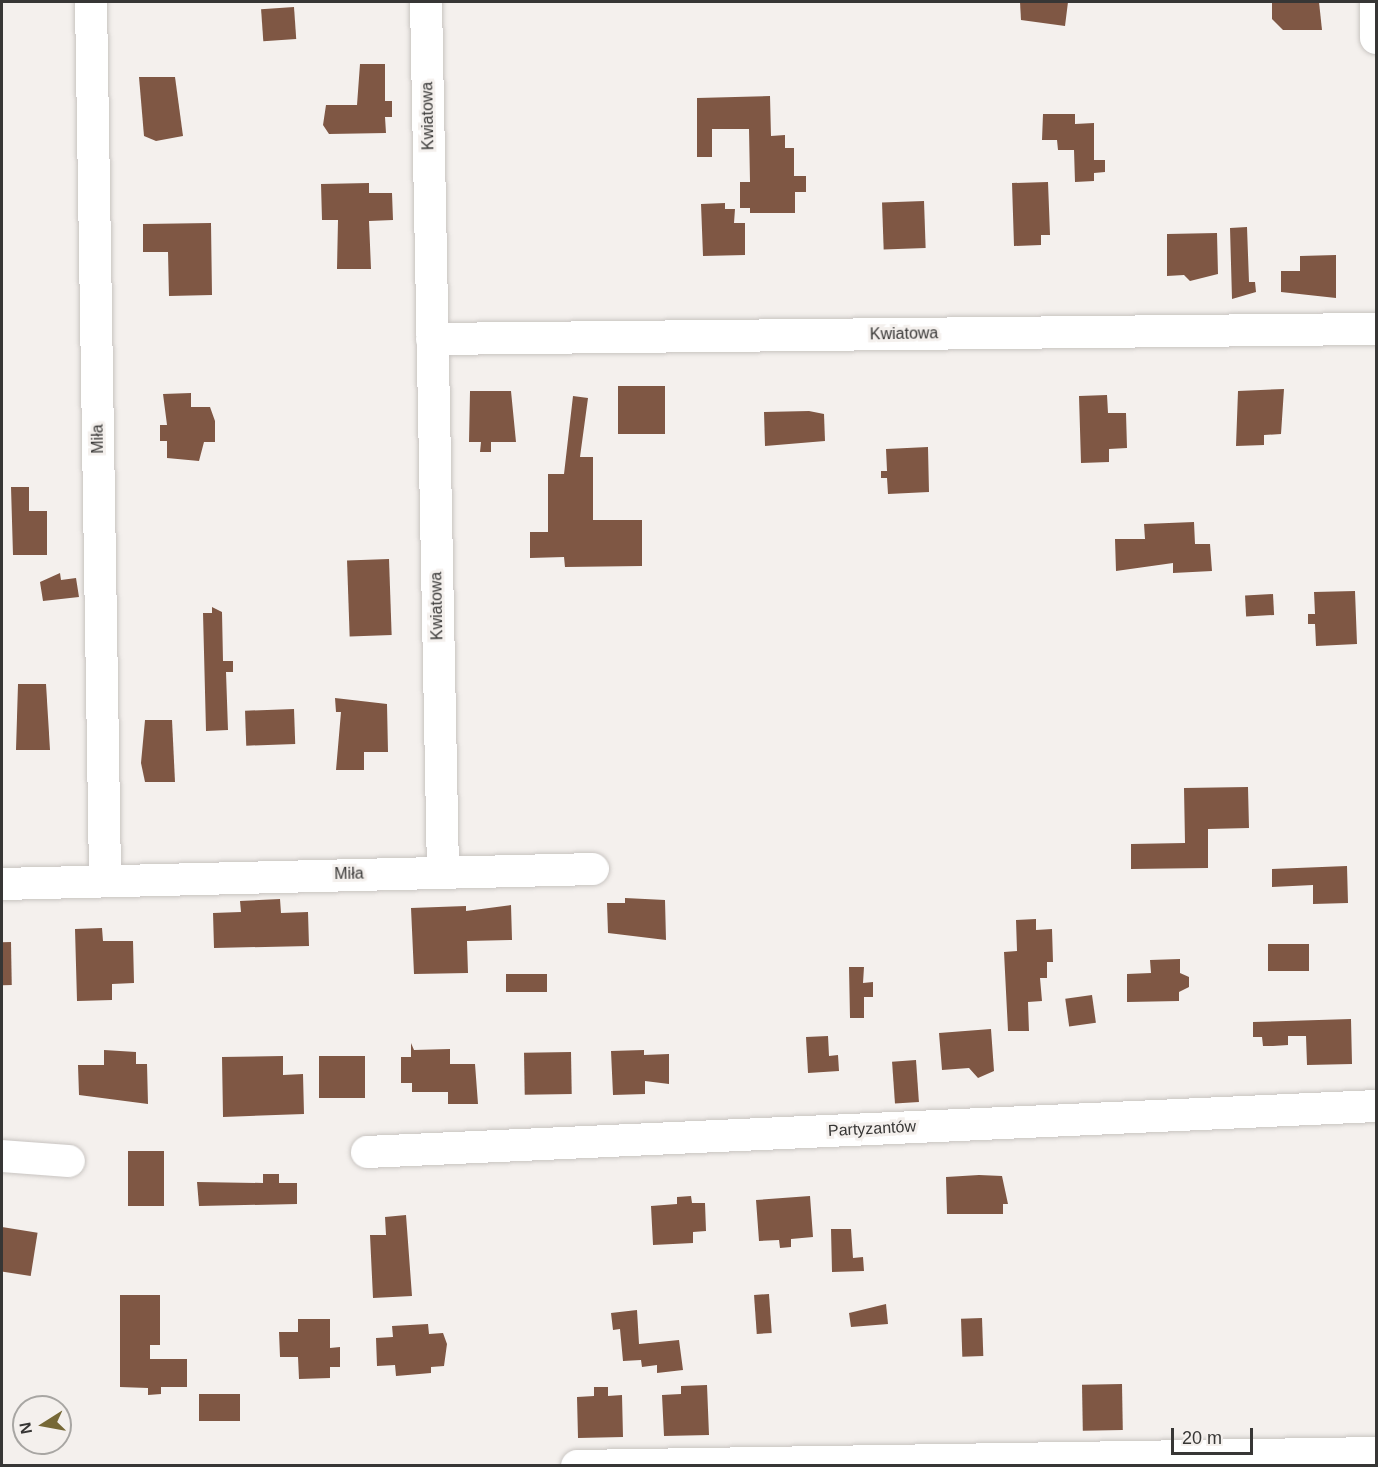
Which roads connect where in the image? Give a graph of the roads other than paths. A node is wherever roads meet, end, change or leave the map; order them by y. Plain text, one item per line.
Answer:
1 (91, 2) edge
2 (426, 2) edge
3 (1376, 2) edge
4 (1377, 38) edge
5 (1377, 328) edge
6 (432, 339) junction
7 (593, 869) dead end
8 (443, 872) junction
9 (105, 877) junction
10 (2, 884) edge
11 (1377, 1106) edge
12 (367, 1152) dead end
13 (2, 1156) edge
14 (69, 1161) dead end
15 (1377, 1453) edge
16 (577, 1466) edge

1 - 9 street, Miła
2 - 6 street, Kwiatowa
3 - 4 street
5 - 6 street, Kwiatowa
6 - 8 street, Kwiatowa
7 - 8 street, Miła
8 - 9 street, Miła
9 - 10 street, Miła
11 - 12 street, Partyzantów
13 - 14 street
15 - 16 street

